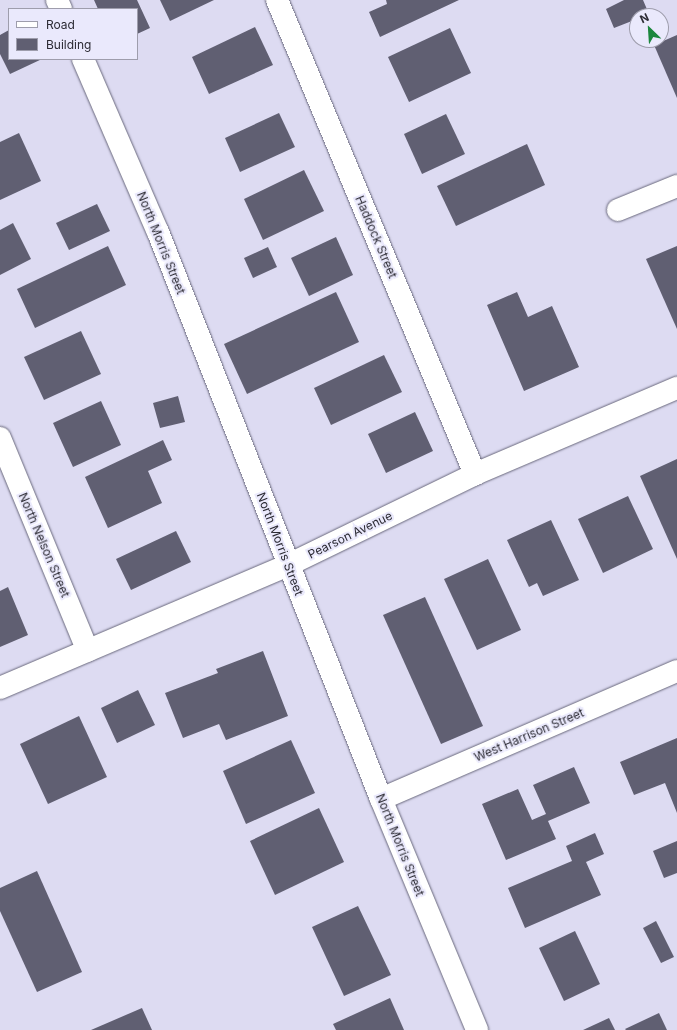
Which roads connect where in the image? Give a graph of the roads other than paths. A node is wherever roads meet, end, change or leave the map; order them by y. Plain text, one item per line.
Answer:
1 (277, 0) edge
2 (83, 60) edge
3 (677, 186) edge
4 (618, 210) dead end
5 (677, 388) edge
6 (0, 438) edge
7 (475, 474) junction
8 (288, 565) junction
9 (88, 651) junction
10 (675, 677) edge
11 (0, 688) edge
12 (381, 800) junction
13 (477, 1030) edge

1 - 7 street, Haddock Street
2 - 8 street, North Morris Street
3 - 4 street
5 - 7 street, Pearson Avenue
6 - 9 street, North Nelson Street
7 - 8 street, Pearson Avenue
8 - 9 street, Pearson Avenue
8 - 12 street, North Morris Street
9 - 11 street, Pearson Avenue
10 - 12 street, West Harrison Street
12 - 13 street, North Morris Street

